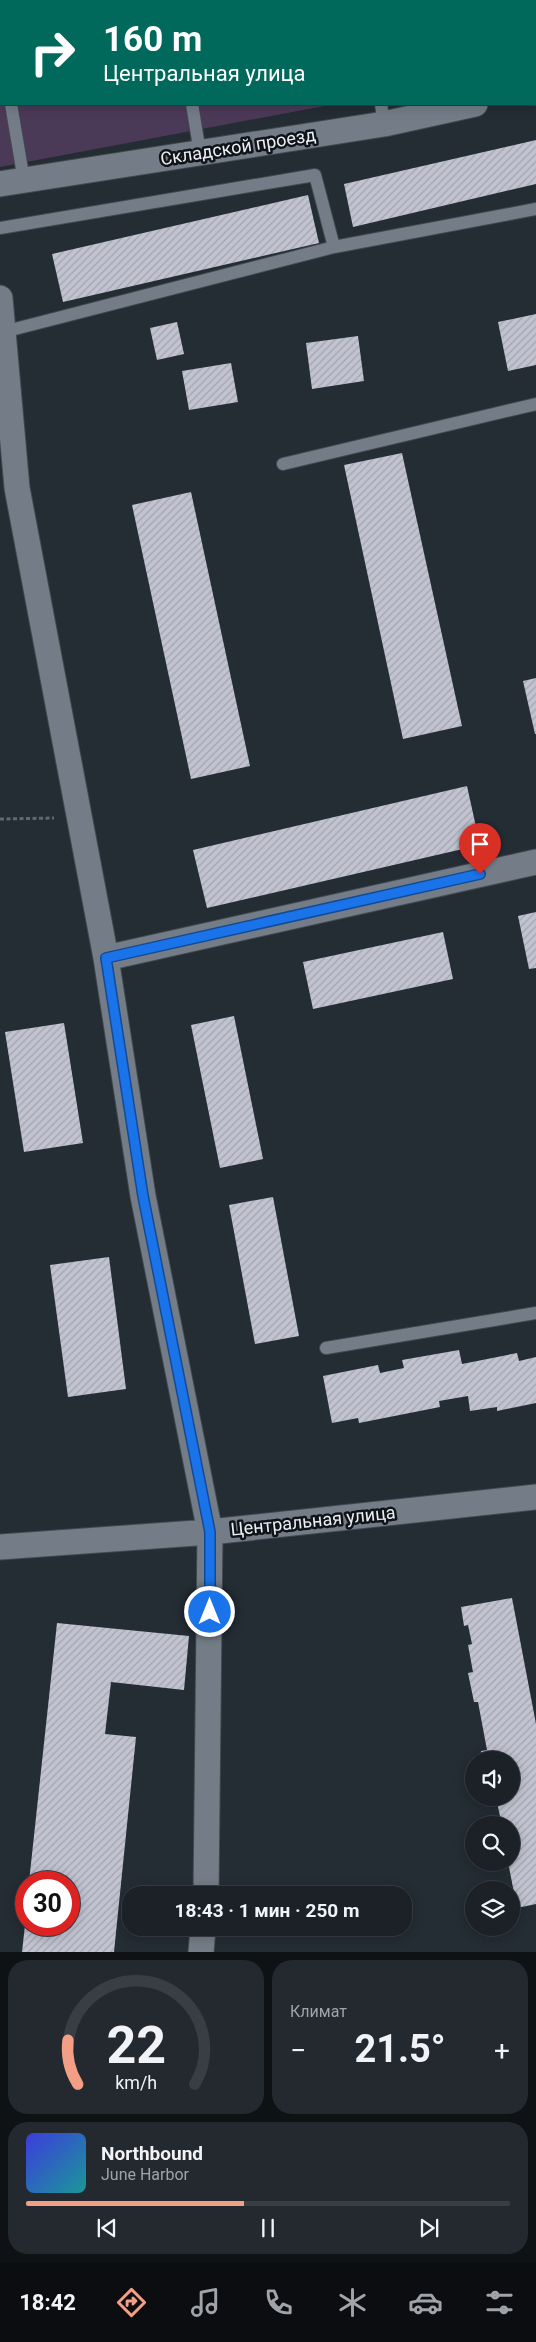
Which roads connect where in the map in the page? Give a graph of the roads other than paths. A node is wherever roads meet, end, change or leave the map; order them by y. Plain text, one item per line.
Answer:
1 (11, 105) edge
2 (192, 105) edge
3 (466, 105) edge
4 (383, 114) edge
5 (200, 153) junction
6 (12, 182) edge
7 (536, 209) edge
8 (0, 228) edge
9 (334, 247) junction
10 (0, 298) edge
11 (3, 332) junction
12 (536, 404) edge
13 (282, 464) dead end
14 (536, 862) edge
15 (106, 958) junction
16 (536, 1313) edge
17 (326, 1348) dead end
18 (536, 1497) edge
19 (210, 1532) junction
20 (0, 1547) edge
21 (207, 1886) edge
22 (202, 1936) edge
23 (201, 1952) edge

1 - 6 lane
2 - 5 lane
3 - 4 street, Складской проезд
4 - 5 street, Складской проезд
5 - 6 street, Складской проезд
7 - 9 lane
8 - 9 lane
9 - 11 lane
10 - 11 street
11 - 15 street
12 - 13 lane
14 - 15 street
15 - 19 street
16 - 17 lane
18 - 19 street, Центральная улица
19 - 20 street, Центральная улица
19 - 21 street
22 - 23 street

